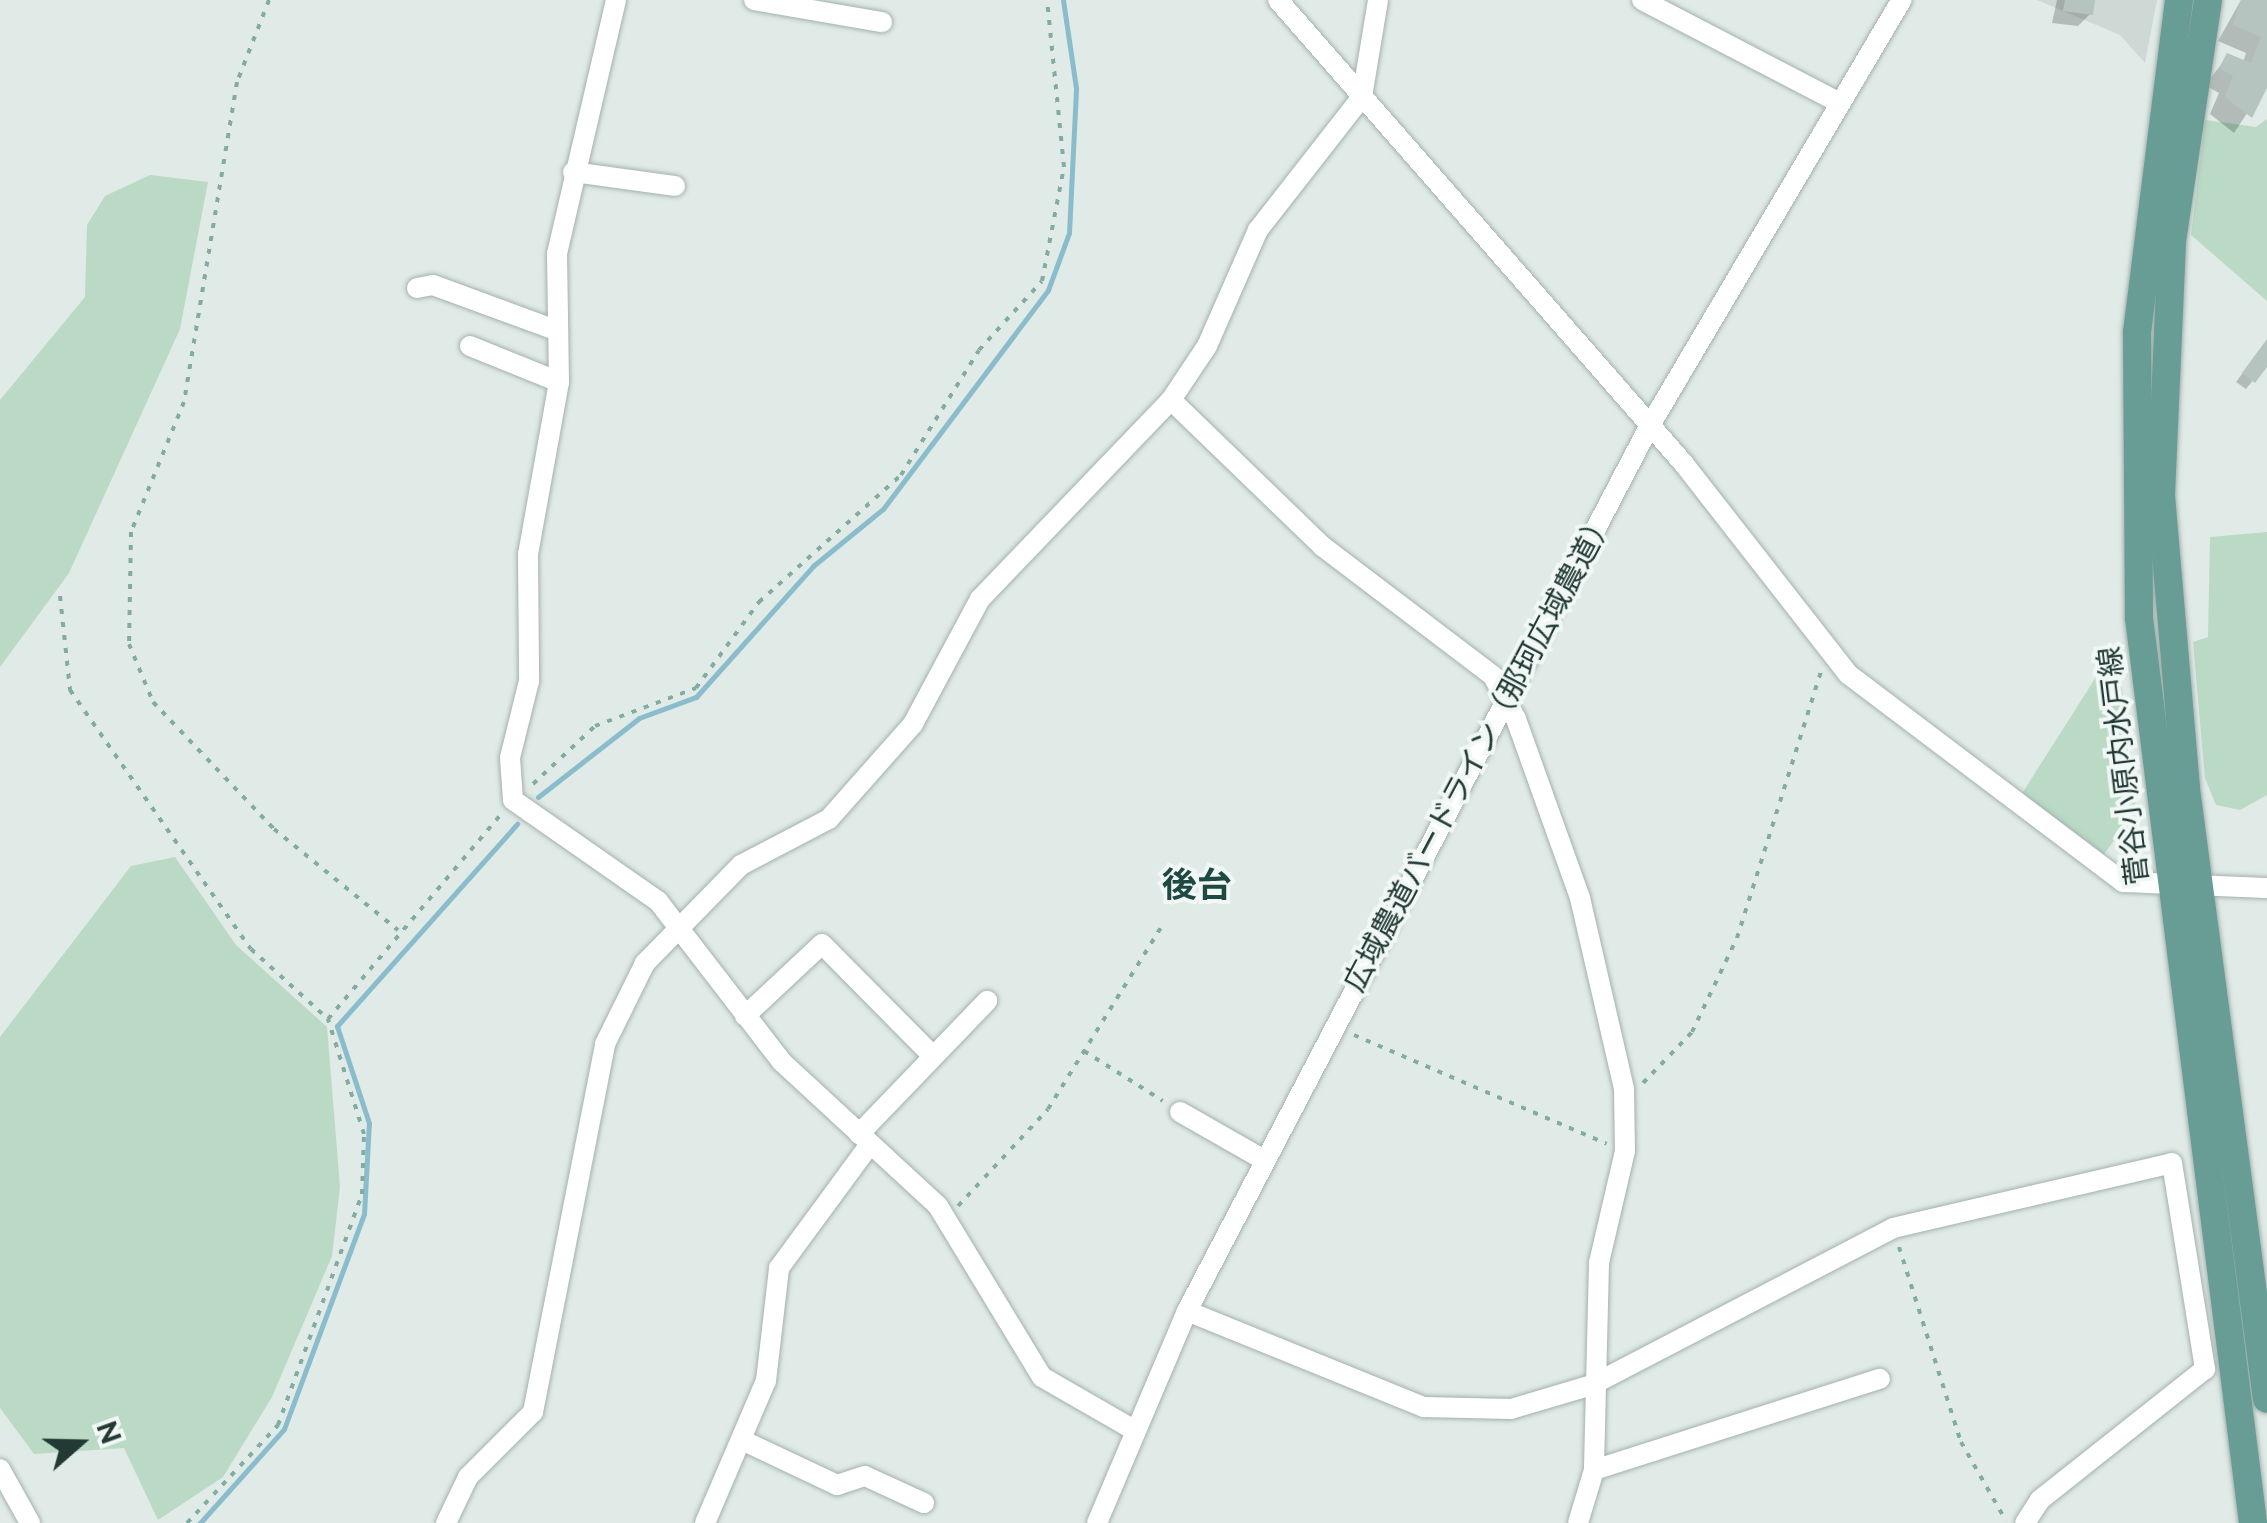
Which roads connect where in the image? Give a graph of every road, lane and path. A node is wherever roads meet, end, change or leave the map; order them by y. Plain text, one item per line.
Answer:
1 (269, 0) edge
2 (616, 0) edge
3 (754, 0) edge
4 (1047, 0) edge
5 (1278, 0) edge
6 (1378, 0) edge
7 (1642, 0) edge
8 (1902, 0) edge
9 (2179, 0) edge
10 (2208, 0) edge
11 (882, 22) dead end
12 (1362, 96) junction
13 (1838, 102) junction
14 (573, 172) junction
15 (676, 186) dead end
16 (416, 288) dead end
17 (558, 332) junction
18 (470, 346) dead end
19 (559, 382) junction
20 (1171, 400) junction
21 (1649, 427) junction
22 (60, 596) dead end
23 (1832, 654) junction
24 (1505, 700) junction
25 (516, 798) junction
26 (2171, 888) junction
27 (2267, 888) edge
28 (2201, 889) junction
29 (1163, 924) dead end
30 (680, 925) junction
31 (398, 930) junction
32 (987, 1001) dead end
33 (744, 1016) junction
34 (328, 1019) junction
35 (1334, 1026) junction
36 (1084, 1052) junction
37 (932, 1055) junction
38 (1624, 1088) junction
39 (1180, 1112) joint
40 (865, 1139) junction
41 (1625, 1152) junction
42 (1264, 1160) junction
43 (948, 1218) junction
44 (2214, 1220) junction
45 (2184, 1223) junction
46 (2256, 1223) edge
47 (1893, 1228) junction
48 (1187, 1311) junction
49 (1880, 1378) dead end
50 (1592, 1386) junction
51 (2267, 1399) edge
52 (1136, 1431) junction
53 (746, 1442) junction
54 (0, 1469) edge
55 (1594, 1470) junction
56 (924, 1503) dead end
57 (30, 1523) edge
58 (187, 1523) edge
59 (446, 1523) edge
60 (705, 1523) edge
61 (1097, 1523) edge
62 (1578, 1523) edge
63 (2007, 1523) edge
64 (2025, 1523) edge
65 (2253, 1523) edge

1 - 31 path
2 - 14 street
3 - 11 street
4 - 25 path
5 - 12 street
6 - 12 street
7 - 13 street
8 - 13 street, 広域農道バードライン（那珂広域農道）
9 - 26 main road, 菅谷小原内水戸線
10 - 28 main road, 菅谷小原内水戸線
12 - 20 street
12 - 21 street
13 - 21 street, 広域農道バードライン（那珂広域農道）
14 - 15 street
14 - 17 street
16 - 17 street
17 - 19 street
18 - 19 street
19 - 25 street
20 - 24 street
20 - 30 street
21 - 23 street
21 - 24 street, 広域農道バードライン（那珂広域農道）
22 - 34 path
23 - 26 street
23 - 38 path
24 - 35 street, 広域農道バードライン（那珂広域農道）
24 - 38 street
25 - 30 street
25 - 31 path
26 - 28 street
26 - 44 main road, 菅谷小原内水戸線
27 - 28 street
28 - 46 main road, 菅谷小原内水戸線
29 - 36 path
30 - 33 street
30 - 59 street
31 - 34 path
32 - 37 street
33 - 37 street
33 - 40 street
34 - 58 path
35 - 41 path
35 - 42 street, 広域農道バードライン（那珂広域農道）
36 - 39 path
36 - 43 path
37 - 40 street
38 - 41 street
39 - 42 street
40 - 43 street
40 - 53 street
41 - 50 street
42 - 48 street, 広域農道バードライン（那珂広域農道）
43 - 52 street
44 - 45 street
44 - 46 street
44 - 65 main road, 菅谷小原内水戸線
45 - 47 street
45 - 64 street
46 - 51 main road, 菅谷小原内水戸線
47 - 50 street
47 - 63 path
48 - 50 street
48 - 52 street, 広域農道バードライン（那珂広域農道）
49 - 55 street
50 - 55 street
52 - 61 street, 広域農道バードライン（那珂広域農道）
53 - 56 street
53 - 60 street
54 - 57 street
55 - 62 street

